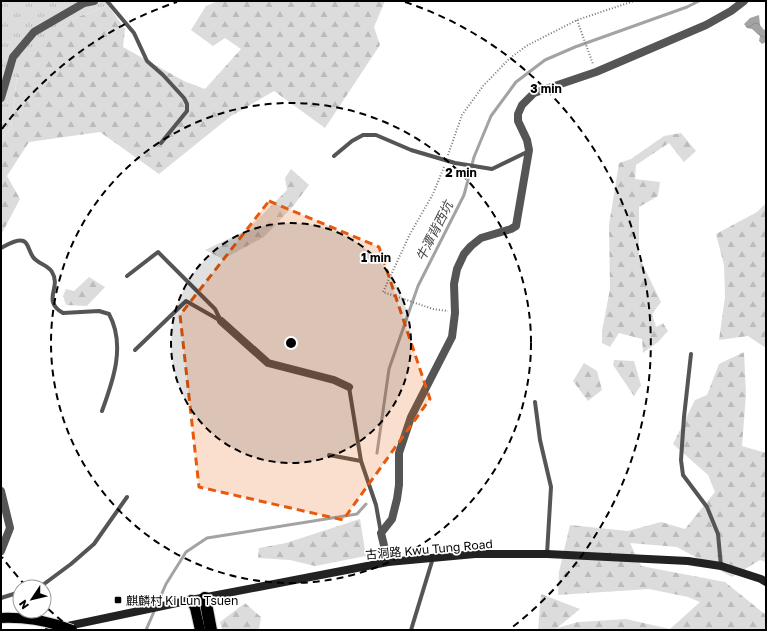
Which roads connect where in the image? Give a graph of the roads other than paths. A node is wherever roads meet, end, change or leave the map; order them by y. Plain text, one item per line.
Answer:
1 (94, 1) edge
2 (107, 1) edge
3 (744, 1) edge
4 (1, 98) edge
5 (161, 143) dead end
6 (529, 150) junction
7 (334, 156) dead end
8 (1, 248) edge
9 (127, 276) dead end
10 (221, 322) junction
11 (135, 350) dead end
12 (691, 354) dead end
13 (349, 387) joint
14 (535, 402) dead end
15 (102, 411) dead end
16 (329, 455) dead end
17 (361, 461) junction
18 (1, 491) edge
19 (127, 497) dead end
20 (381, 533) junction
21 (1, 551) edge
22 (547, 554) junction
23 (433, 558) junction
24 (388, 562) junction
25 (721, 566) junction
26 (51, 579) edge
27 (766, 582) edge
28 (12, 595) edge
29 (1, 598) edge
30 (205, 598) junction
31 (192, 600) junction
32 (1, 618) edge
33 (49, 630) edge
34 (72, 630) edge
35 (200, 630) edge
36 (211, 630) edge
37 (411, 630) edge

1 - 4 street
2 - 5 lane
3 - 6 street
6 - 7 lane
6 - 20 street
8 - 15 lane
9 - 10 lane
10 - 11 lane
10 - 13 street
12 - 25 lane
13 - 17 lane
14 - 22 lane
16 - 17 lane
17 - 20 lane
18 - 21 street
19 - 26 lane
20 - 24 street
22 - 23 street, 古洞路 Kwu Tung Road
22 - 25 street, 古洞路 Kwu Tung Road
23 - 24 street, 古洞路 Kwu Tung Road
23 - 37 lane
24 - 30 street, 古洞路 Kwu Tung Road
25 - 27 street, 古洞路 Kwu Tung Road
28 - 29 lane
30 - 31 street, 古洞路 Kwu Tung Road
30 - 36 highway
31 - 33 street, 古洞路 Kwu Tung Road
31 - 35 main road
32 - 34 main road, bridge

